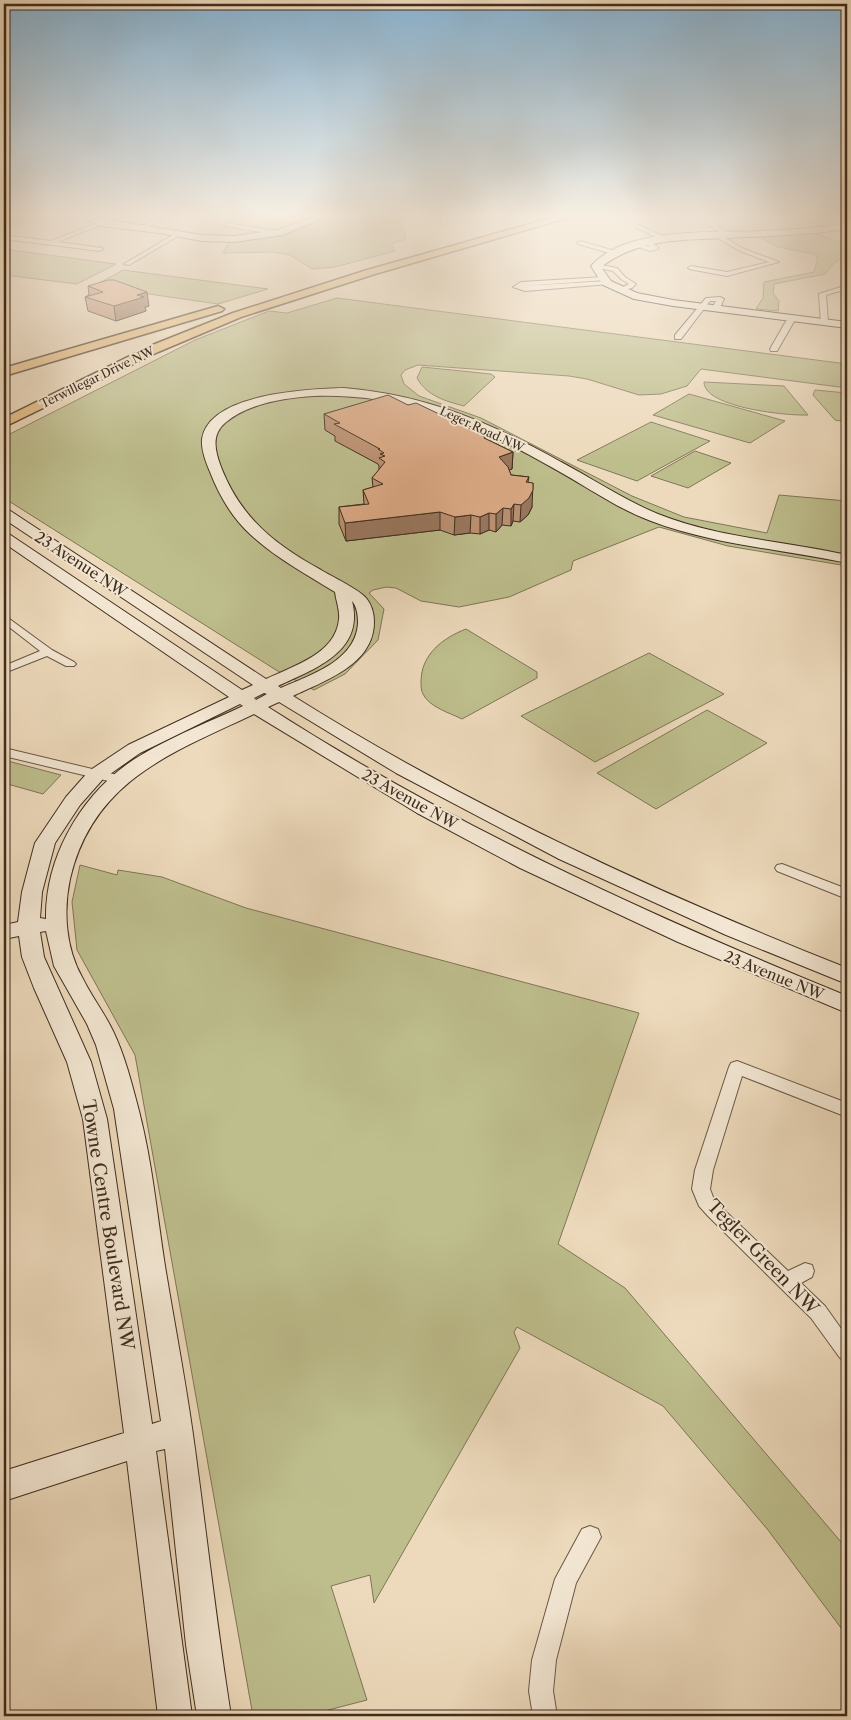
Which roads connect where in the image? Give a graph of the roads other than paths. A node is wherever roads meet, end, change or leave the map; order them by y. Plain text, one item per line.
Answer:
1 (254, 298) edge
2 (289, 298) edge
3 (645, 298) edge
4 (822, 298) edge
5 (703, 307) junction
6 (792, 318) junction
7 (824, 322) junction
8 (847, 325) edge
9 (678, 337) dead end
10 (774, 349) dead end
11 (4, 372) edge
12 (4, 423) edge
13 (4, 513) edge
14 (4, 537) edge
15 (847, 559) edge
16 (4, 618) edge
17 (48, 652) junction
18 (70, 664) dead end
19 (4, 670) edge
20 (260, 696) junction
21 (4, 752) edge
22 (96, 775) junction
23 (121, 780) junction
24 (782, 868) dead end
25 (847, 894) edge
26 (56, 923) junction
27 (28, 927) junction
28 (4, 932) edge
29 (847, 976) edge
30 (847, 1005) edge
31 (847, 1110) edge
32 (805, 1271) dead end
33 (786, 1281) junction
34 (847, 1352) edge
35 (178, 1430) junction
36 (140, 1441) junction
37 (4, 1486) edge
38 (590, 1537) dead end
39 (175, 1716) edge
40 (214, 1716) edge
41 (545, 1716) edge

1 - 11 main road, Terwillegar Drive NW
2 - 12 main road, Terwillegar Drive NW
3 - 5 street
4 - 7 street
5 - 6 street
5 - 9 street
6 - 7 street
6 - 10 street
7 - 8 street
13 - 20 street, 23 Avenue NW
14 - 20 street, 23 Avenue NW
15 - 20 street, Leger Road NW
16 - 17 street
17 - 18 street
17 - 19 street
20 - 22 street, Towne Centre Boulevard NW
20 - 23 street
20 - 29 street, 23 Avenue NW
20 - 30 street, 23 Avenue NW
21 - 22 street
22 - 23 street
22 - 27 street, Towne Centre Boulevard NW
23 - 26 street
24 - 25 street
26 - 27 street
26 - 35 street
27 - 28 street
27 - 36 street, Towne Centre Boulevard NW
31 - 33 street, Tegler Green NW
32 - 33 street
33 - 34 street, Tegler Green NW
35 - 36 street
35 - 40 street
36 - 37 street
36 - 39 street, Towne Centre Boulevard NW
38 - 41 street

